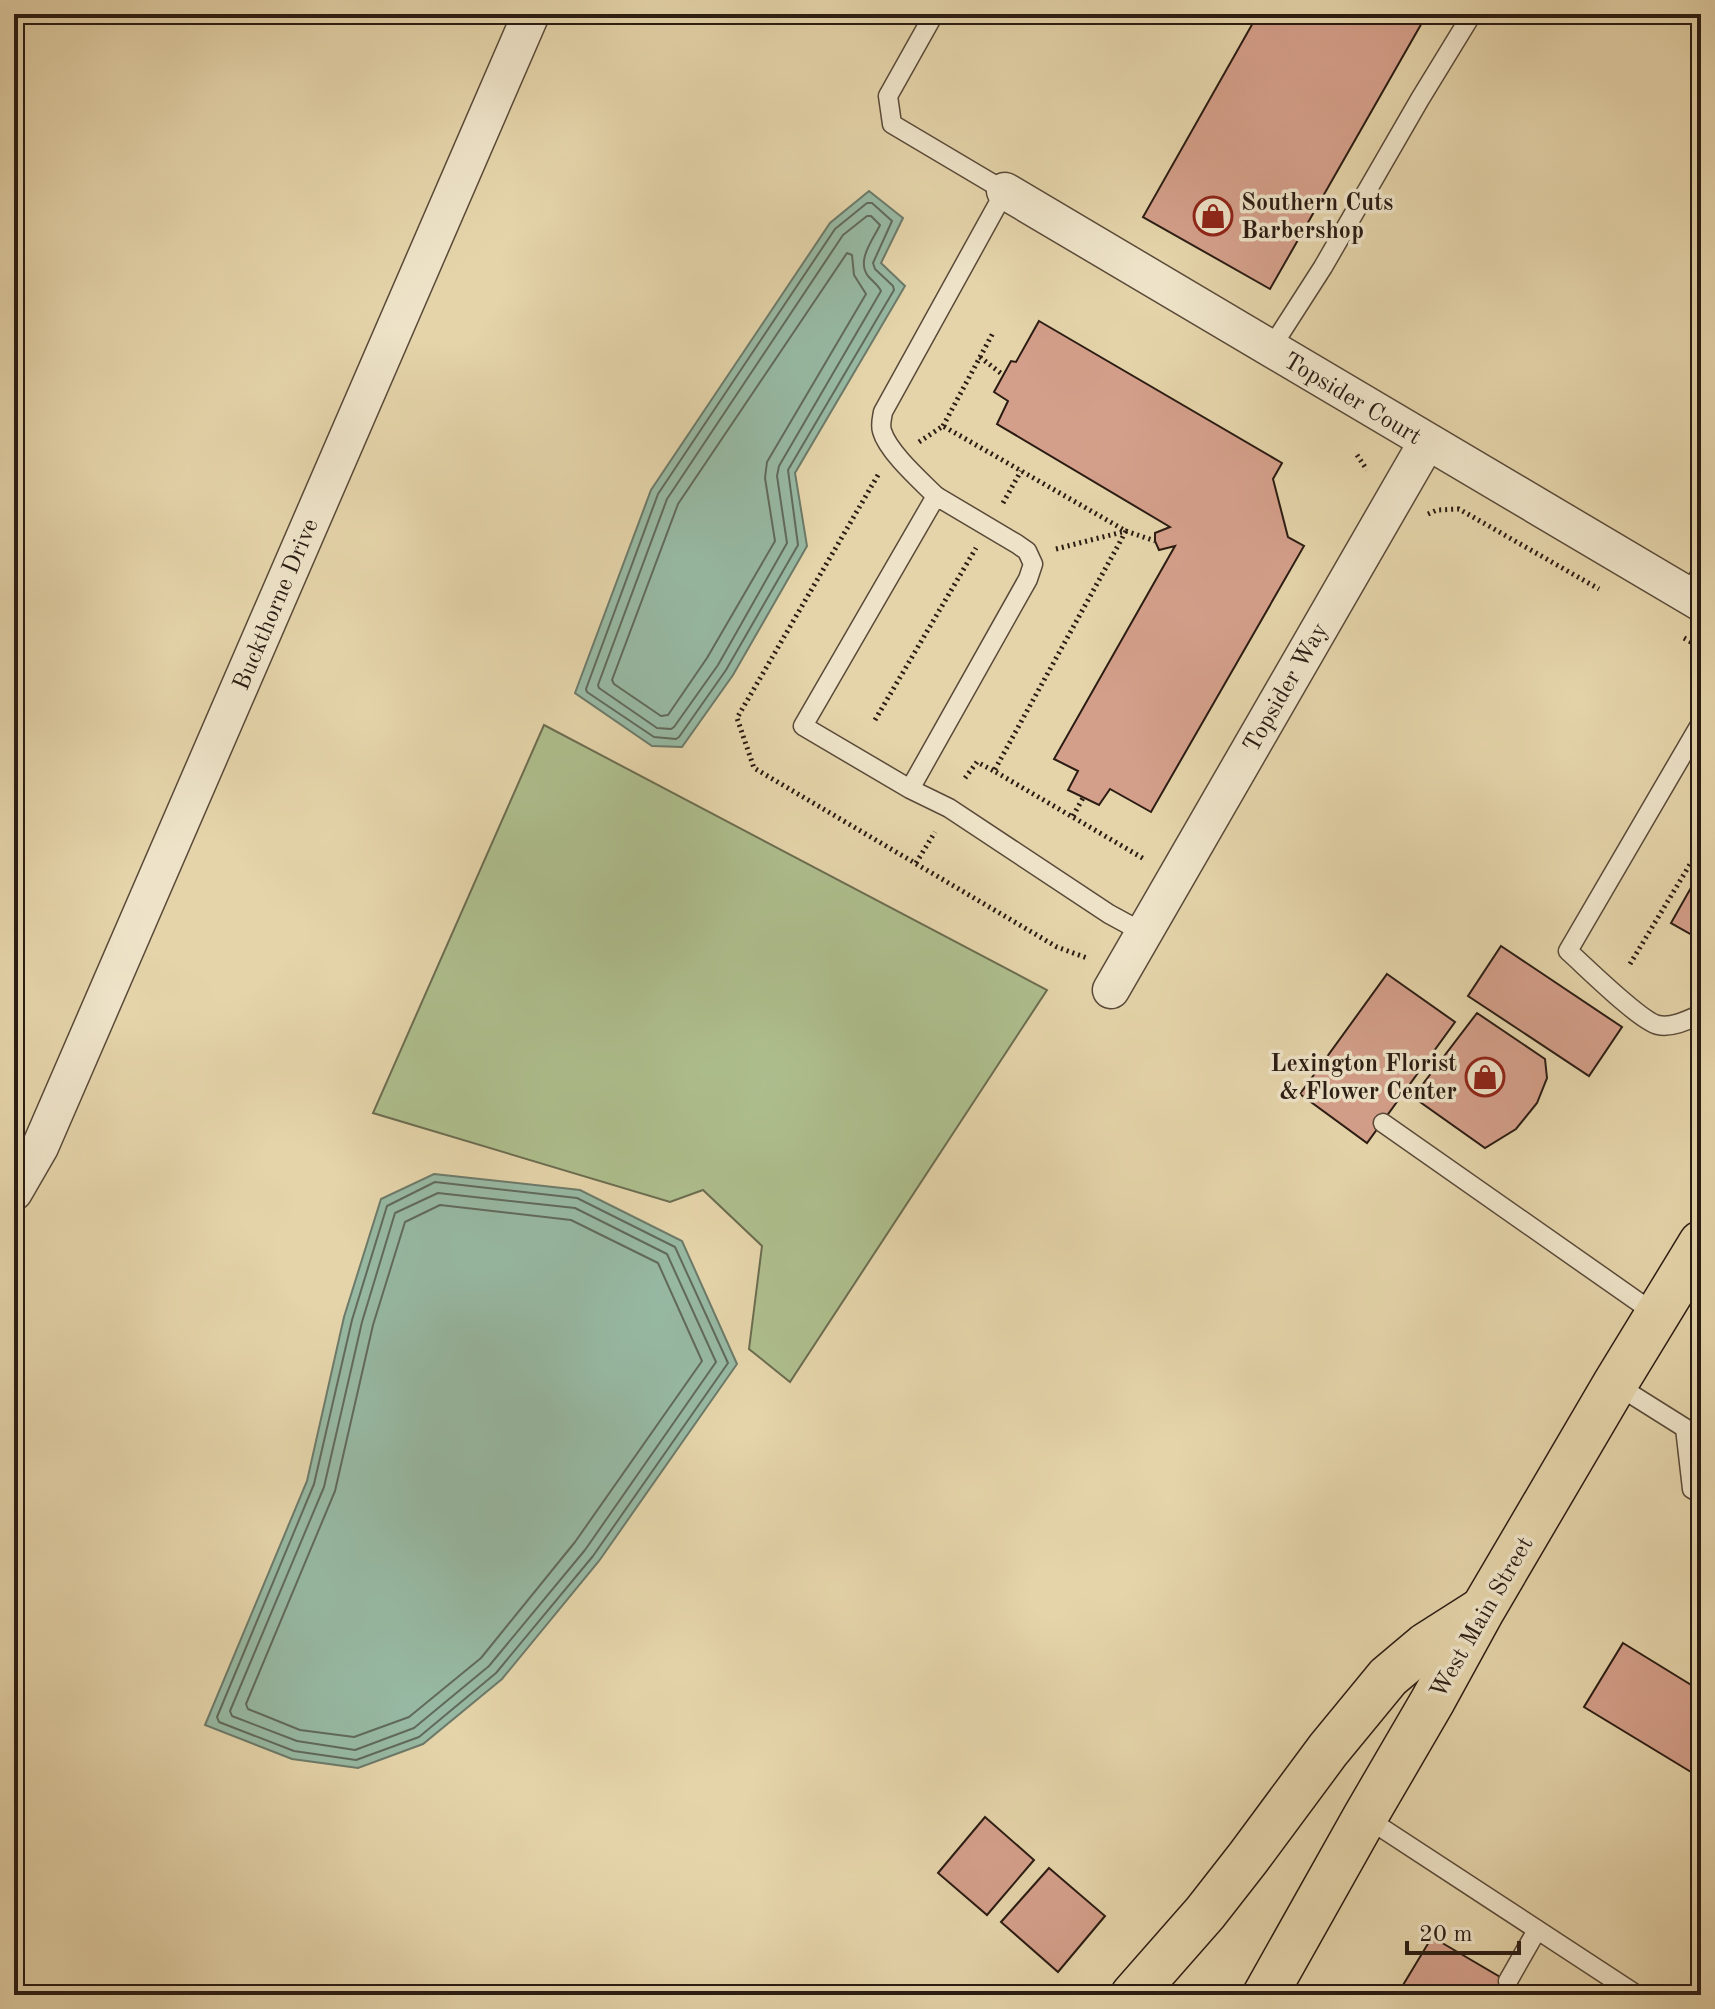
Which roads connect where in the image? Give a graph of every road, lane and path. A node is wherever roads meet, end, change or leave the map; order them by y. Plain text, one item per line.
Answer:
1 (531, 14) edge
2 (934, 14) edge
3 (1472, 14) edge
4 (1005, 191) junction
5 (994, 331) dead end
6 (1271, 348) junction
7 (980, 357) junction
8 (1003, 375) dead end
9 (943, 426) junction
10 (919, 442) dead end
11 (1427, 442) junction
12 (1021, 471) junction
13 (936, 496) junction
14 (1002, 504) dead end
15 (1423, 516) dead end
16 (1126, 531) junction
17 (981, 539) dead end
18 (1155, 541) dead end
19 (1056, 549) dead end
20 (1697, 591) edge
21 (1609, 595) dead end
22 (1678, 635) dead end
23 (1701, 656) edge
24 (875, 720) dead end
25 (1701, 723) edge
26 (994, 771) junction
27 (965, 778) dead end
28 (910, 789) junction
29 (1084, 796) dead end
30 (1073, 816) junction
31 (936, 831) dead end
32 (1700, 849) edge
33 (916, 863) dead end
34 (1148, 868) dead end
35 (1144, 933) junction
36 (1630, 964) dead end
37 (1111, 990) dead end
38 (1701, 1014) edge
39 (1383, 1123) dead end
40 (14, 1192) edge
41 (1690, 1269) edge
42 (1657, 1315) junction
43 (1615, 1384) junction
44 (1693, 1425) edge
45 (1701, 1494) edge
46 (1483, 1609) junction
47 (1365, 1817) junction
48 (1537, 1930) junction
49 (1508, 1981) dead end
50 (1133, 1995) edge
51 (1265, 1995) edge
52 (1637, 1995) edge

1 - 40 street, Buckthorne Drive
2 - 4 lane
3 - 6 lane
4 - 6 street, Topsider Court
4 - 13 lane
5 - 7 path
6 - 11 street, Topsider Court
7 - 8 path
7 - 9 path
9 - 10 path
9 - 12 path
11 - 20 street, Topsider Court
11 - 35 street, Topsider Way
12 - 14 path
12 - 16 path
13 - 28 lane
13 - 28 lane
15 - 21 path
16 - 18 path
16 - 19 path
16 - 26 path
17 - 24 path
22 - 23 path
25 - 38 lane
26 - 27 path
26 - 30 path
28 - 35 lane
29 - 30 path
30 - 34 path
31 - 33 path
32 - 36 path
35 - 37 street
39 - 42 lane
41 - 42 main road, West Main Street
42 - 43 main road, West Main Street
43 - 44 lane
43 - 46 main road, West Main Street
44 - 45 lane
46 - 47 main road, West Main Street
46 - 50 main road
47 - 48 lane
47 - 51 main road, West Main Street
48 - 49 lane
48 - 52 lane

